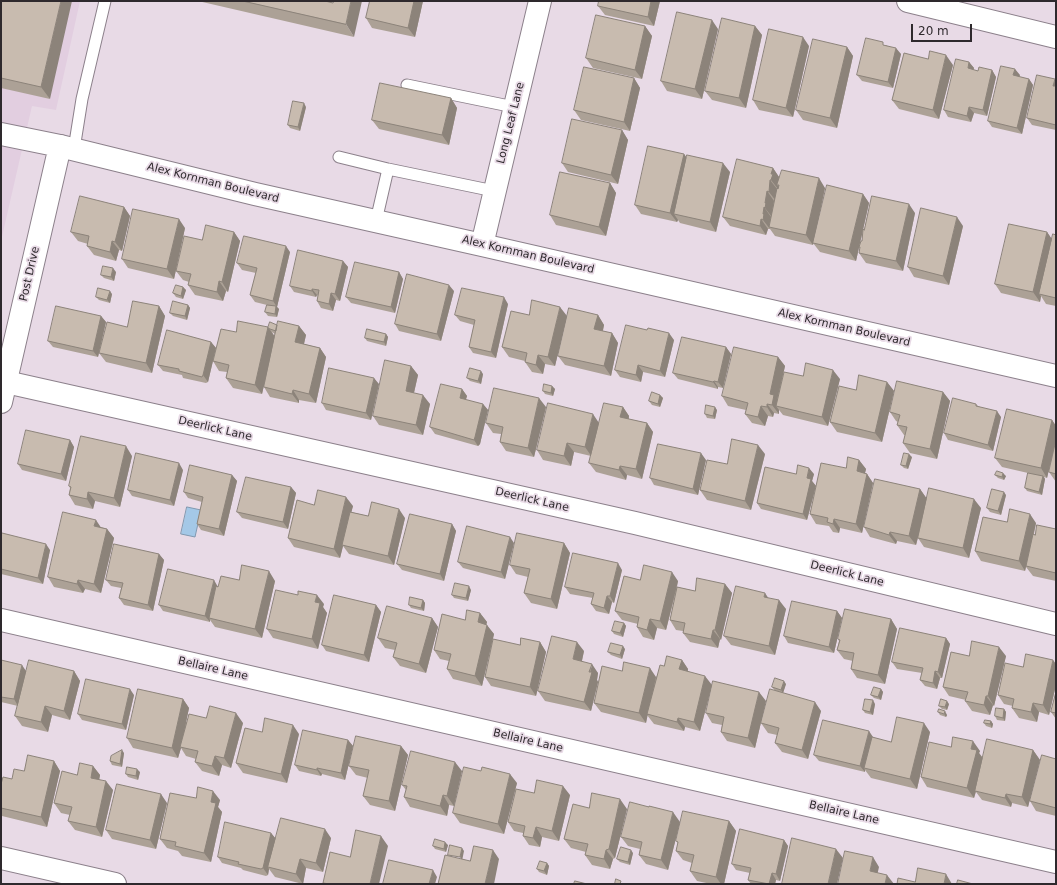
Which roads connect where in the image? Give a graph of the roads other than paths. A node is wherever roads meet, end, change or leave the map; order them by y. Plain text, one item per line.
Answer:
1 (105, 1) edge
2 (540, 1) edge
3 (908, 1) edge
4 (1056, 37) edge
5 (407, 85) dead end
6 (514, 108) junction
7 (1, 134) edge
8 (67, 148) junction
9 (339, 156) dead end
10 (388, 169) junction
11 (494, 191) junction
12 (376, 221) junction
13 (482, 245) junction
14 (1056, 376) edge
15 (3, 392) edge
16 (1, 620) edge
17 (1056, 624) edge
18 (1, 858) edge
19 (1056, 862) edge
20 (115, 884) edge

1 - 8 lane
2 - 6 street, Long Leaf Lane
3 - 4 street
5 - 6 lane
6 - 11 street, Long Leaf Lane
7 - 8 street, Alex Kornman Boulevard
8 - 12 street, Alex Kornman Boulevard
8 - 15 street, Post Drive
9 - 10 lane
10 - 11 lane
10 - 12 lane
11 - 13 street, Long Leaf Lane
12 - 13 street, Alex Kornman Boulevard
13 - 14 street, Alex Kornman Boulevard
15 - 17 street, Deerlick Lane
16 - 19 street, Bellaire Lane
18 - 20 street

